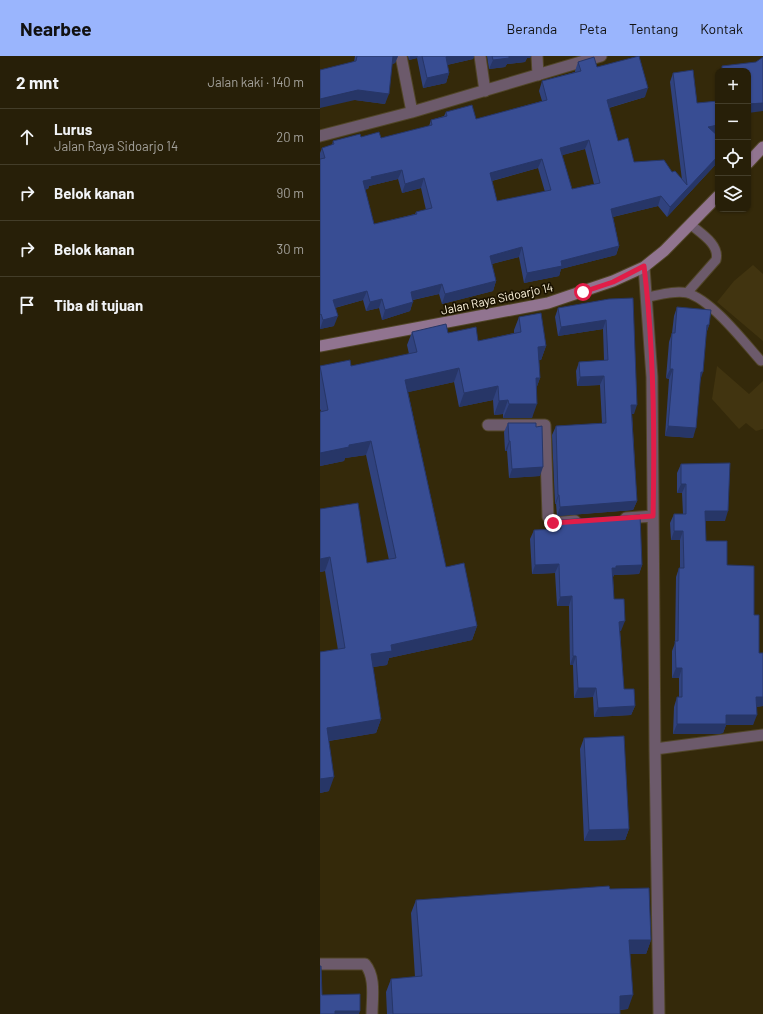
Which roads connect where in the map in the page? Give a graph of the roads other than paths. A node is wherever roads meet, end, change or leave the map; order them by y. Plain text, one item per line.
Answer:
1 (401, 56) edge
2 (480, 56) edge
3 (537, 56) edge
4 (601, 56) edge
5 (538, 75) junction
6 (485, 91) junction
7 (412, 112) junction
8 (320, 136) edge
9 (763, 147) edge
10 (751, 160) edge
11 (715, 199) edge
12 (691, 225) junction
13 (644, 266) junction
14 (687, 293) junction
15 (648, 297) junction
16 (320, 346) edge
17 (761, 361) dead end
18 (488, 425) dead end
19 (653, 516) junction
20 (614, 518) edge
21 (584, 521) edge
22 (763, 735) edge
23 (655, 749) junction
24 (320, 964) edge
25 (372, 1014) edge
26 (659, 1014) edge

1 - 7 street
2 - 6 street
3 - 5 street
4 - 5 street
5 - 6 street
6 - 7 street
7 - 8 street
9 - 10 main road
11 - 12 main road, Jalan Raya Sidoarjo 14
12 - 13 main road, Jalan Raya Sidoarjo 14
12 - 14 lane
13 - 15 street
13 - 16 main road, Jalan Raya Sidoarjo 14
14 - 15 lane
14 - 17 lane
15 - 19 street
18 - 21 street
19 - 20 street
19 - 23 street
22 - 23 street
23 - 26 street
24 - 25 street

